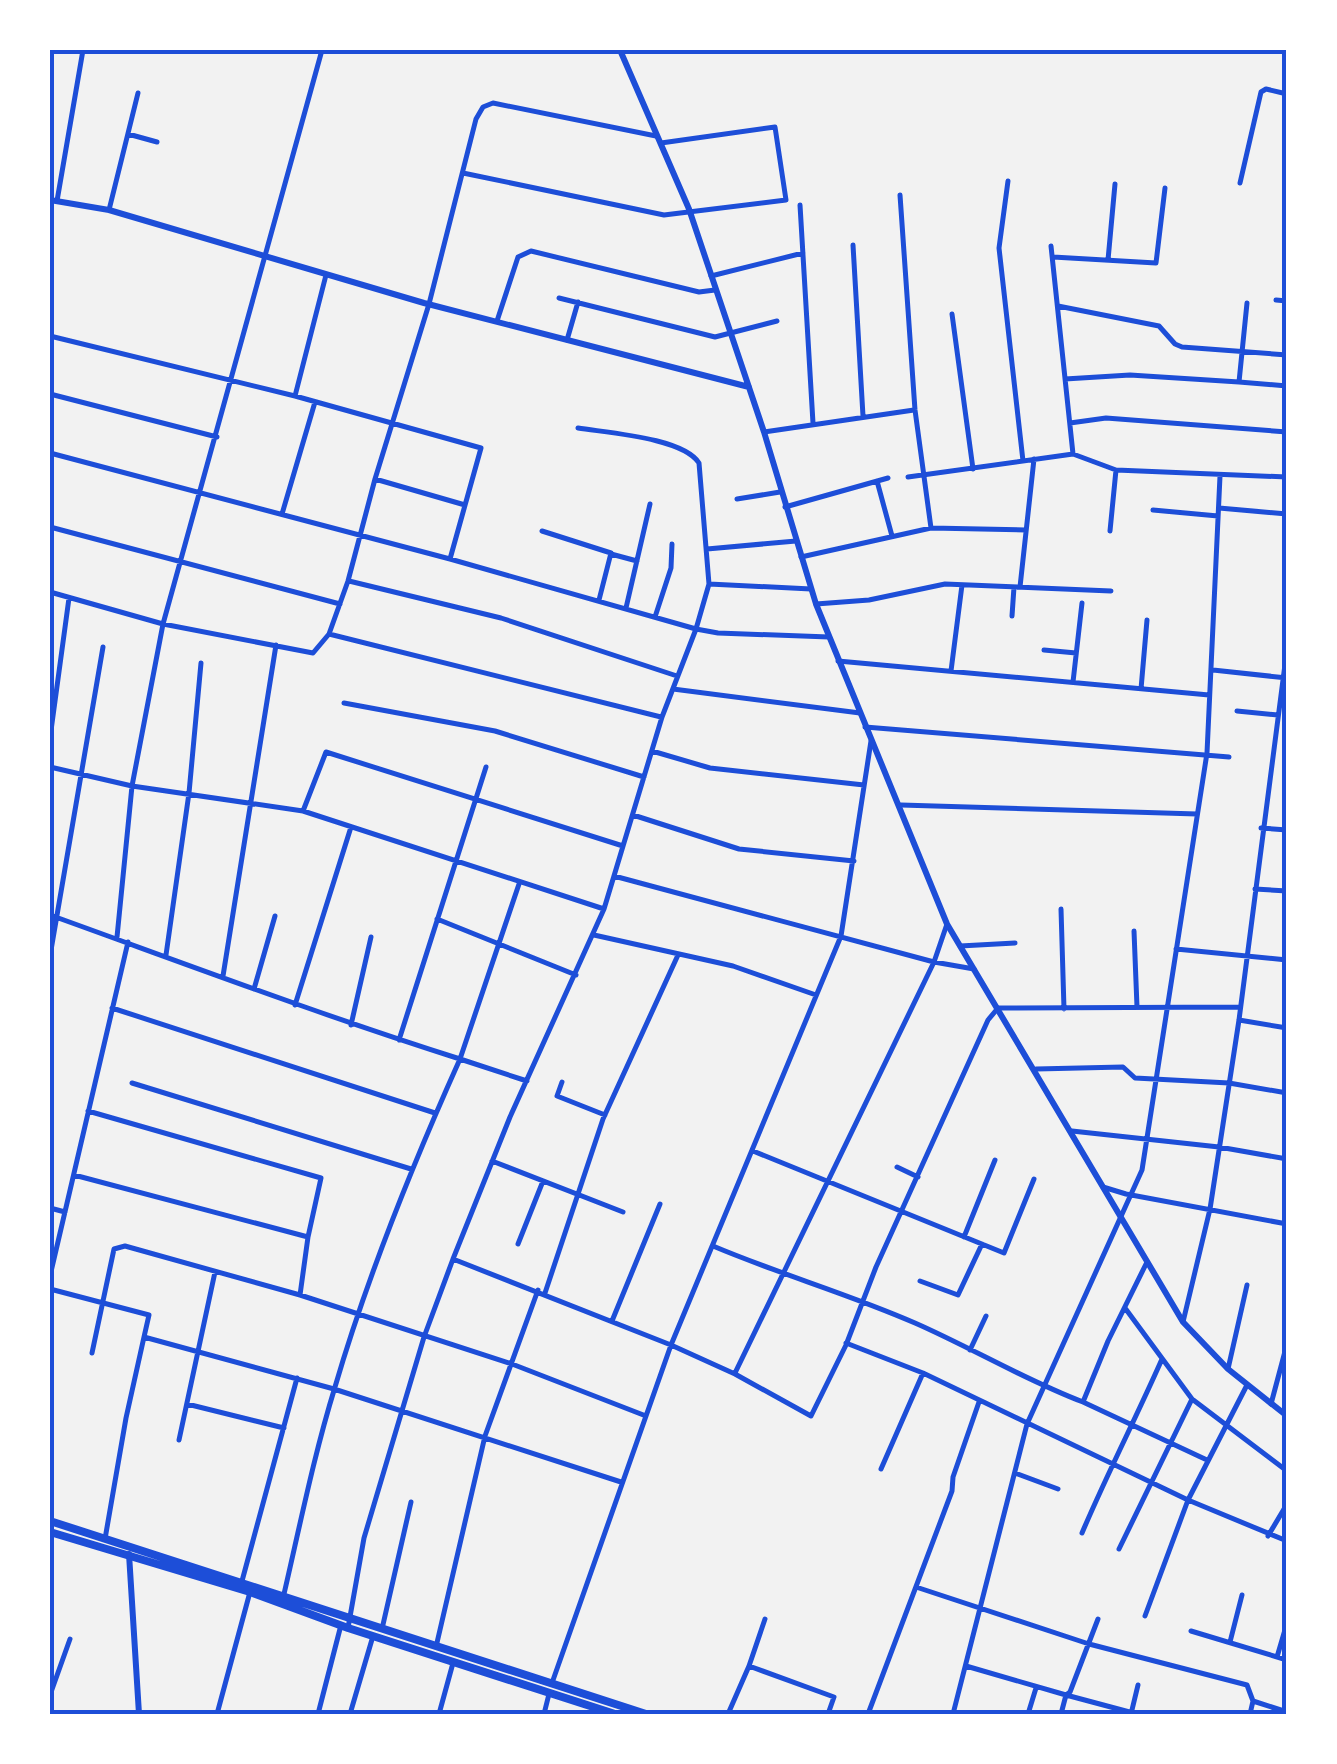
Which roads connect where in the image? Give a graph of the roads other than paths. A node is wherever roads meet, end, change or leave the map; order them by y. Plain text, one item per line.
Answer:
1 (83, 50) edge
2 (322, 50) edge
3 (620, 50) edge
4 (138, 93) dead end
5 (1287, 94) edge
6 (128, 134) junction
7 (659, 140) junction
8 (157, 142) dead end
9 (462, 172) junction
10 (1008, 181) dead end
11 (1240, 183) dead end
12 (1114, 184) dead end
13 (1165, 188) dead end
14 (900, 195) dead end
15 (54, 200) edge
16 (800, 205) dead end
17 (689, 209) junction
18 (109, 210) junction
19 (853, 245) dead end
20 (1052, 246) dead end
21 (803, 253) junction
22 (266, 256) junction
23 (1052, 257) junction
24 (1108, 260) junction
25 (326, 275) junction
26 (711, 276) junction
27 (716, 290) junction
28 (559, 298) dead end
29 (1276, 300) dead end
30 (1287, 301) edge
31 (578, 302) junction
32 (1247, 303) dead end
33 (428, 304) junction
34 (1058, 306) junction
35 (952, 314) dead end
36 (497, 321) junction
37 (777, 321) dead end
38 (730, 334) junction
39 (50, 336) edge
40 (567, 340) junction
41 (1244, 351) junction
42 (1287, 356) edge
43 (1065, 379) junction
44 (233, 380) junction
45 (1239, 382) junction
46 (1287, 386) edge
47 (749, 387) junction
48 (50, 394) edge
49 (295, 396) junction
50 (315, 402) junction
51 (914, 410) junction
52 (864, 416) junction
53 (813, 424) junction
54 (1070, 424) junction
55 (393, 425) junction
56 (578, 428) dead end
57 (764, 432) junction
58 (1287, 432) edge
59 (217, 437) junction
60 (50, 453) edge
61 (1073, 454) junction
62 (1034, 459) junction
63 (1023, 460) junction
64 (973, 469) junction
65 (1116, 470) junction
66 (925, 474) junction
67 (1220, 476) junction
68 (888, 478) dead end
69 (908, 478) dead end
70 (1287, 478) edge
71 (375, 479) junction
72 (877, 481) junction
73 (780, 492) junction
74 (200, 493) junction
75 (737, 499) dead end
76 (650, 504) dead end
77 (465, 505) junction
78 (785, 507) junction
79 (1219, 508) junction
80 (1153, 510) dead end
81 (282, 514) junction
82 (1287, 514) edge
83 (1218, 516) junction
84 (50, 526) edge
85 (931, 528) junction
86 (1026, 530) junction
87 (542, 531) dead end
88 (1110, 531) dead end
89 (360, 536) junction
90 (892, 537) junction
91 (796, 540) junction
92 (672, 544) dead end
93 (707, 549) junction
94 (610, 554) junction
95 (802, 557) junction
96 (450, 559) junction
97 (181, 561) junction
98 (637, 561) junction
99 (348, 581) junction
100 (709, 584) junction
101 (962, 585) junction
102 (1017, 587) junction
103 (812, 589) junction
104 (1110, 591) dead end
105 (50, 592) edge
106 (69, 597) junction
107 (599, 600) junction
108 (1082, 603) dead end
109 (340, 604) junction
110 (816, 604) junction
111 (626, 608) junction
112 (1012, 616) dead end
113 (655, 617) junction
114 (1147, 620) dead end
115 (163, 624) junction
116 (696, 629) junction
117 (329, 634) junction
118 (829, 637) junction
119 (276, 645) junction
120 (103, 647) dead end
121 (1044, 650) dead end
122 (1076, 653) junction
123 (1287, 654) edge
124 (838, 661) junction
125 (200, 663) dead end
126 (1212, 670) junction
127 (951, 671) junction
128 (678, 676) junction
129 (1285, 677) edge
130 (1073, 682) junction
131 (1140, 688) junction
132 (673, 689) junction
133 (1209, 695) junction
134 (344, 702) dead end
135 (1237, 711) dead end
136 (860, 714) junction
137 (1278, 715) junction
138 (662, 717) junction
139 (866, 726) junction
140 (50, 738) edge
141 (871, 738) junction
142 (652, 751) junction
143 (1207, 753) junction
144 (1229, 757) dead end
145 (50, 766) edge
146 (486, 766) dead end
147 (82, 774) junction
148 (644, 777) junction
149 (864, 785) junction
150 (132, 786) junction
151 (189, 793) junction
152 (475, 800) junction
153 (252, 802) junction
154 (901, 805) junction
155 (303, 811) junction
156 (1197, 814) junction
157 (633, 815) junction
158 (351, 827) junction
159 (1262, 828) junction
160 (1287, 830) edge
161 (624, 846) junction
162 (854, 861) junction
163 (454, 862) junction
164 (614, 876) junction
165 (519, 884) junction
166 (1255, 888) junction
167 (1287, 891) edge
168 (1062, 909) dead end
169 (604, 910) junction
170 (50, 915) edge
171 (275, 916) dead end
172 (59, 918) junction
173 (437, 918) junction
174 (947, 924) junction
175 (1134, 931) dead end
176 (594, 934) junction
177 (842, 936) junction
178 (117, 937) junction
179 (371, 937) dead end
180 (499, 941) junction
181 (128, 942) junction
182 (1015, 944) dead end
183 (960, 946) junction
184 (1176, 949) junction
185 (166, 955) junction
186 (678, 955) junction
187 (50, 956) edge
188 (1247, 956) junction
189 (1287, 960) edge
190 (934, 962) junction
191 (974, 969) junction
192 (576, 975) junction
193 (223, 976) junction
194 (254, 989) junction
195 (816, 995) junction
196 (295, 1006) junction
197 (1169, 1006) junction
198 (1137, 1007) junction
199 (1240, 1007) junction
200 (112, 1008) junction
201 (998, 1008) junction
202 (1064, 1009) junction
203 (1239, 1020) junction
204 (350, 1025) junction
205 (1287, 1028) edge
206 (400, 1040) junction
207 (460, 1059) junction
208 (1036, 1069) junction
209 (1156, 1078) junction
210 (527, 1081) junction
211 (562, 1082) dead end
212 (132, 1083) dead end
213 (1229, 1083) junction
214 (1287, 1093) edge
215 (88, 1112) junction
216 (436, 1113) junction
217 (605, 1115) junction
218 (1072, 1132) junction
219 (1147, 1140) junction
220 (1219, 1146) junction
221 (752, 1151) junction
222 (1287, 1159) edge
223 (995, 1160) dead end
224 (492, 1162) junction
225 (897, 1168) dead end
226 (411, 1169) junction
227 (74, 1175) junction
228 (918, 1177) junction
229 (1034, 1179) dead end
230 (543, 1181) junction
231 (828, 1181) junction
232 (1100, 1186) junction
233 (578, 1195) junction
234 (1132, 1195) junction
235 (660, 1204) dead end
236 (50, 1208) edge
237 (1210, 1208) junction
238 (65, 1212) junction
239 (623, 1212) dead end
240 (902, 1212) junction
241 (1121, 1222) junction
242 (1287, 1224) edge
243 (308, 1237) junction
244 (964, 1237) junction
245 (518, 1244) dead end
246 (982, 1244) junction
247 (712, 1245) junction
248 (453, 1258) junction
249 (1147, 1262) junction
250 (215, 1272) junction
251 (782, 1275) junction
252 (50, 1276) edge
253 (920, 1280) dead end
254 (1246, 1286) dead end
255 (50, 1288) edge
256 (542, 1292) junction
257 (300, 1295) junction
258 (102, 1301) junction
259 (862, 1303) junction
260 (1124, 1307) junction
261 (358, 1316) junction
262 (986, 1316) dead end
263 (612, 1322) junction
264 (1183, 1322) junction
265 (144, 1337) junction
266 (424, 1338) junction
267 (846, 1343) junction
268 (1287, 1344) edge
269 (671, 1345) junction
270 (199, 1349) junction
271 (970, 1350) junction
272 (92, 1353) dead end
273 (1162, 1359) junction
274 (512, 1364) junction
275 (1228, 1369) junction
276 (922, 1373) junction
277 (735, 1374) junction
278 (297, 1378) junction
279 (1247, 1384) junction
280 (1044, 1387) junction
281 (334, 1388) junction
282 (1192, 1399) junction
283 (979, 1400) junction
284 (1083, 1402) junction
285 (187, 1404) junction
286 (1271, 1404) junction
287 (401, 1410) junction
288 (646, 1416) junction
289 (1287, 1416) edge
290 (1028, 1424) junction
291 (1134, 1424) junction
292 (1226, 1425) junction
293 (284, 1428) junction
294 (486, 1436) junction
295 (179, 1440) dead end
296 (1170, 1442) junction
297 (1208, 1461) junction
298 (1111, 1464) junction
299 (880, 1469) dead end
300 (1287, 1471) edge
301 (1015, 1474) junction
302 (621, 1482) junction
303 (1150, 1482) junction
304 (1058, 1489) dead end
305 (1188, 1500) junction
306 (410, 1502) dead end
307 (1287, 1504) edge
308 (50, 1521) edge
309 (50, 1532) edge
310 (1082, 1533) dead end
311 (1268, 1536) junction
312 (105, 1539) junction
313 (1287, 1541) edge
314 (1119, 1549) dead end
315 (130, 1552) junction
316 (242, 1581) junction
317 (916, 1587) junction
318 (250, 1592) junction
319 (284, 1594) junction
320 (1242, 1595) dead end
321 (980, 1610) junction
322 (1145, 1616) dead end
323 (350, 1618) junction
324 (765, 1619) dead end
325 (1098, 1620) dead end
326 (1287, 1625) edge
327 (344, 1627) junction
328 (382, 1628) junction
329 (1190, 1631) dead end
330 (373, 1636) junction
331 (70, 1638) dead end
332 (1230, 1642) junction
333 (1089, 1644) junction
334 (436, 1648) junction
335 (1277, 1657) junction
336 (1287, 1660) edge
337 (453, 1663) junction
338 (748, 1666) junction
339 (966, 1666) junction
340 (1138, 1685) dead end
341 (551, 1687) junction
342 (1036, 1688) junction
343 (50, 1695) edge
344 (1066, 1695) junction
345 (1253, 1702) junction
346 (1287, 1712) edge
347 (138, 1714) edge
348 (217, 1714) edge
349 (318, 1714) edge
350 (350, 1714) edge
351 (438, 1714) edge
352 (544, 1714) edge
353 (616, 1714) edge
354 (646, 1714) edge
355 (728, 1714) edge
356 (828, 1714) edge
357 (868, 1714) edge
358 (953, 1714) edge
359 (1028, 1714) edge
360 (1061, 1714) edge
361 (1133, 1714) edge
362 (1250, 1714) edge

1 - 15 street
2 - 22 street
3 - 7 street
4 - 6 street
5 - 11 street
6 - 8 street
6 - 18 street
7 - 9 street
7 - 17 street
7 - 17 street
9 - 17 street
9 - 33 street
10 - 63 street
12 - 24 street
13 - 24 street
14 - 51 street
15 - 18 street
16 - 21 street
17 - 26 street
18 - 22 street
19 - 52 street
20 - 23 street
21 - 26 street
21 - 53 street
22 - 25 street
22 - 44 street
23 - 24 street
23 - 34 street
25 - 33 street
25 - 49 street
26 - 27 street
27 - 36 street
27 - 38 street
28 - 31 street
29 - 30 street
31 - 38 street
31 - 40 street
32 - 41 street
33 - 36 street
33 - 55 street
34 - 41 street
34 - 43 street
35 - 64 street
36 - 40 street
37 - 38 street
38 - 47 street
39 - 44 street
40 - 47 street
41 - 42 street
41 - 45 street
43 - 45 street
43 - 54 street
44 - 49 street
44 - 59 street
45 - 46 street
47 - 57 street
48 - 59 street
49 - 50 street
50 - 55 street
50 - 81 street
51 - 52 street
51 - 66 street
52 - 53 street
53 - 57 street
54 - 58 street
54 - 61 street
55 - 71 street
55 - 77 street
56 - 93 street
57 - 73 street
59 - 74 street
60 - 74 street
61 - 62 street
61 - 65 street
62 - 63 street
62 - 86 street
63 - 64 street
64 - 66 street
65 - 67 street
65 - 88 street
66 - 69 street
66 - 85 street
67 - 70 street
67 - 79 street
68 - 72 street
71 - 77 street
71 - 89 street
72 - 78 street
72 - 90 street
73 - 75 street
73 - 78 street
74 - 81 street
74 - 97 street
76 - 98 street
77 - 96 street
78 - 91 street
79 - 82 street
79 - 83 street
80 - 83 street
81 - 89 street
83 - 126 street
84 - 97 street
85 - 86 street
85 - 90 street
86 - 102 street
87 - 94 street
89 - 96 street
89 - 99 street
90 - 95 street
91 - 93 street
91 - 95 street
92 - 113 street
93 - 100 street
94 - 98 street
94 - 107 street
95 - 103 street
96 - 107 street
97 - 109 street
97 - 115 street
98 - 111 street
99 - 109 street
99 - 128 street
100 - 103 street
100 - 116 street
101 - 102 street
101 - 110 street
101 - 127 street
102 - 104 street
102 - 112 street
103 - 110 street
105 - 106 street
106 - 115 street
106 - 140 street
107 - 111 street
108 - 122 street
109 - 117 street
110 - 118 street
111 - 113 street
113 - 116 street
114 - 131 street
115 - 119 street
115 - 150 street
116 - 118 street
116 - 128 street
117 - 119 street
117 - 138 street
118 - 124 street
119 - 153 street
120 - 147 street
121 - 122 street
122 - 130 street
123 - 129 street
124 - 127 street
124 - 136 street
125 - 151 street
126 - 129 street
126 - 133 street
127 - 130 street
128 - 132 street
129 - 137 street
130 - 131 street
131 - 133 street
132 - 136 street
132 - 138 street
133 - 143 street
134 - 148 street
135 - 137 street
136 - 139 street
137 - 159 street
138 - 142 street
139 - 141 street
139 - 143 street
141 - 149 street
141 - 154 street
142 - 148 street
142 - 149 street
143 - 144 street
143 - 156 street
145 - 147 street
146 - 152 street
147 - 150 street
147 - 172 street
148 - 157 street
149 - 162 street
150 - 151 street
150 - 178 street
151 - 153 street
151 - 185 street
152 - 155 street
152 - 161 street
152 - 163 street
153 - 155 street
153 - 193 street
154 - 156 street
154 - 174 street
155 - 158 street
156 - 184 street
157 - 161 street
157 - 162 street
158 - 163 street
158 - 196 street
159 - 160 street
159 - 166 street
161 - 164 street
162 - 177 street
163 - 165 street
163 - 173 street
164 - 169 street
164 - 177 street
165 - 169 street
165 - 180 street
166 - 167 street
166 - 188 street
168 - 202 street
169 - 176 street
170 - 172 street
171 - 194 street
172 - 178 street
172 - 187 street
173 - 180 street
173 - 206 street
174 - 183 street
174 - 190 street
175 - 198 street
176 - 186 street
176 - 192 street
177 - 190 street
177 - 195 street
178 - 181 street
179 - 204 street
180 - 192 street
180 - 207 street
181 - 185 street
181 - 200 street
182 - 183 street
183 - 191 street
184 - 188 street
184 - 197 street
185 - 193 street
186 - 195 street
186 - 217 street
188 - 189 street
188 - 199 street
190 - 191 street
190 - 231 street
191 - 201 street
192 - 210 street
193 - 194 street
194 - 196 street
195 - 221 street
196 - 204 street
197 - 198 street
197 - 199 street
197 - 209 street
198 - 202 street
199 - 203 street
200 - 215 street
200 - 216 street
201 - 202 street
201 - 208 street
201 - 228 street
203 - 205 street
203 - 213 street
204 - 206 street
206 - 207 street
207 - 210 street
207 - 216 street
208 - 209 street
208 - 218 street
209 - 213 street
209 - 219 street
210 - 224 street
211 - 217 street
212 - 226 street
213 - 214 street
213 - 220 street
215 - 227 street
215 - 243 street
216 - 226 street
217 - 233 street
218 - 219 street
218 - 232 street
219 - 220 street
219 - 234 street
220 - 222 street
220 - 237 street
221 - 231 street
221 - 247 street
223 - 244 street
224 - 230 street
224 - 248 street
225 - 228 street
226 - 261 street
227 - 238 street
227 - 243 street
228 - 240 street
229 - 246 street
230 - 233 street
230 - 245 street
231 - 240 street
231 - 251 street
232 - 234 street
232 - 241 street
233 - 239 street
233 - 256 street
234 - 237 street
234 - 241 street
235 - 263 street
236 - 238 street
237 - 242 street
237 - 264 street
238 - 252 street
240 - 244 street
240 - 259 street
241 - 249 street
241 - 280 street
243 - 257 street
244 - 246 street
246 - 253 street
247 - 251 street
247 - 269 street
248 - 256 street
248 - 266 street
249 - 260 street
249 - 264 street
250 - 257 street
250 - 258 street
250 - 270 street
251 - 259 street
251 - 277 street
254 - 275 street
255 - 258 street
256 - 263 street
256 - 274 street
257 - 261 street
258 - 265 street
258 - 272 street
259 - 267 street
259 - 271 street
260 - 273 street
260 - 284 street
261 - 266 street
261 - 281 street
262 - 271 street
263 - 269 street
264 - 275 street
265 - 270 street
265 - 312 street
266 - 274 street
266 - 287 street
267 - 276 street
267 - 277 street
268 - 286 street
269 - 277 street
269 - 288 street
270 - 278 street
270 - 285 street
271 - 280 street
273 - 282 street
273 - 291 street
274 - 288 street
274 - 294 street
275 - 279 street
276 - 283 street
276 - 299 street
278 - 281 street
278 - 293 street
279 - 286 street
279 - 292 street
280 - 284 street
280 - 290 street
281 - 287 street
281 - 319 street
282 - 292 street
282 - 296 street
283 - 290 street
283 - 317 street
284 - 291 street
285 - 293 street
285 - 295 street
286 - 289 street
287 - 294 street
287 - 323 street
288 - 302 street
290 - 298 street
290 - 301 street
291 - 296 street
291 - 298 street
292 - 297 street
292 - 300 street
293 - 316 street
294 - 302 street
294 - 334 street
296 - 297 street
296 - 303 street
297 - 305 street
298 - 303 street
298 - 310 street
301 - 304 street
301 - 321 street
302 - 341 street
303 - 305 street
303 - 314 street
305 - 311 street
305 - 322 street
306 - 328 street
307 - 311 street
308 - 312 main road
309 - 315 main road
311 - 313 street
312 - 315 main road
315 - 316 main road
315 - 318 main road
315 - 347 street
316 - 319 main road
317 - 321 street
317 - 357 street
318 - 327 main road
318 - 348 street
319 - 323 main road
320 - 332 street
321 - 333 street
321 - 339 street
323 - 327 street
323 - 328 main road
324 - 338 street
325 - 333 street
326 - 335 street
327 - 330 main road
327 - 349 street
328 - 334 main road
329 - 332 street
330 - 337 main road
330 - 350 street
331 - 343 street
332 - 335 street
333 - 344 street
333 - 345 street
334 - 341 main road
335 - 336 street
337 - 341 main road
337 - 351 street
338 - 355 street
338 - 356 street
339 - 342 street
339 - 358 street
340 - 361 street
341 - 352 street
341 - 353 main road
341 - 354 main road
342 - 344 street
342 - 359 street
344 - 360 street
344 - 361 street
345 - 346 street
345 - 362 street

